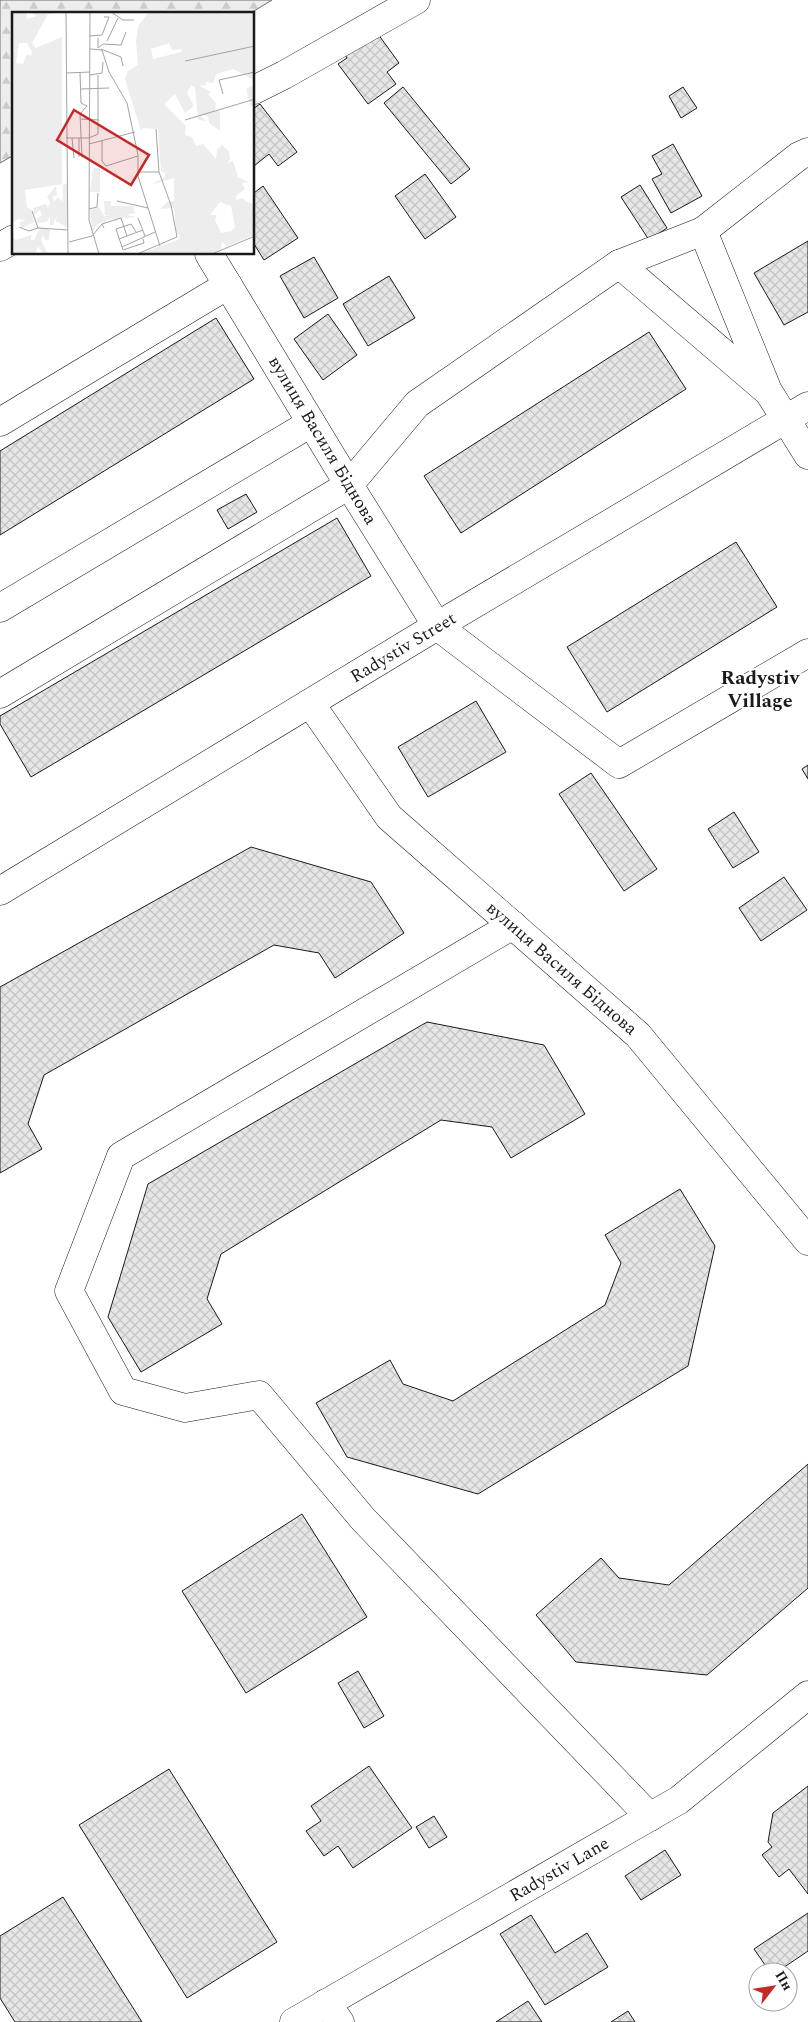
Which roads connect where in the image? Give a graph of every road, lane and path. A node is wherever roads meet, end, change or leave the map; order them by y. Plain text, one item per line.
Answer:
1 (416, 0) edge
2 (255, 90) edge
3 (808, 152) edge
4 (703, 231) junction
5 (12, 240) edge
6 (0, 247) edge
7 (210, 255) edge
8 (619, 264) junction
9 (228, 285) junction
10 (768, 391) junction
11 (797, 412) edge
12 (0, 422) edge
13 (311, 423) junction
14 (808, 455) edge
15 (349, 485) junction
16 (0, 608) edge
17 (437, 626) junction
18 (808, 654) edge
19 (0, 694) edge
20 (310, 703) junction
21 (0, 891) edge
22 (513, 925) junction
23 (808, 1241) edge
24 (808, 1694) edge
25 (650, 1817) junction
26 (333, 2012) edge
27 (294, 2022) edge

1 - 2 street
3 - 4 street
4 - 8 street
4 - 10 street
5 - 6 street
7 - 9 street, вулиця Василя Біднова
8 - 10 street
8 - 15 street
9 - 12 street
9 - 13 street, вулиця Василя Біднова
10 - 11 street
11 - 14 street
11 - 17 street, Radystiv Street
13 - 15 street, вулиця Василя Біднова
13 - 16 street
15 - 17 street, вулиця Василя Біднова
15 - 19 street
17 - 18 street
17 - 20 street, Radystiv Street
20 - 21 street, Radystiv Street
20 - 22 street, вулиця Василя Біднова
22 - 23 street, вулиця Василя Біднова
22 - 25 street
24 - 25 street, Radystiv Lane
25 - 26 street, Radystiv Lane
26 - 27 street, Radystiv Lane

